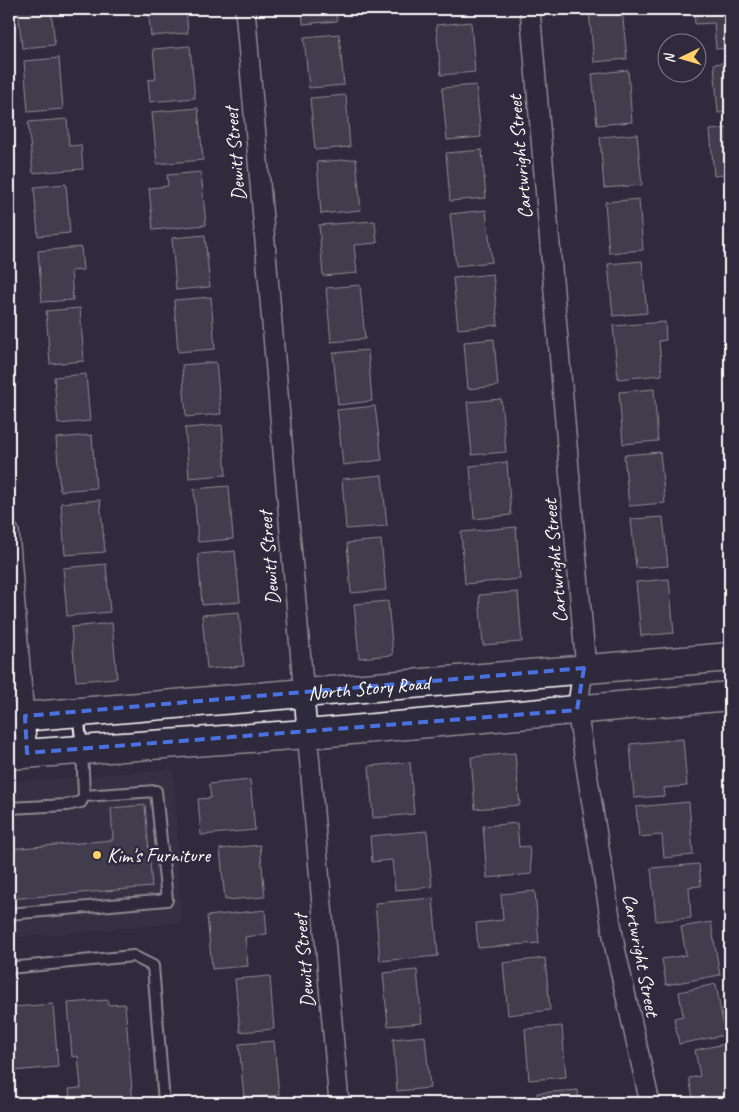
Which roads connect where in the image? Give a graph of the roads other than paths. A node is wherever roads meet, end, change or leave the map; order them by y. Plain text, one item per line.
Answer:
1 (246, 9) edge
2 (530, 9) edge
3 (9, 532) edge
4 (730, 657) edge
5 (584, 668) junction
6 (303, 694) junction
7 (730, 696) edge
8 (577, 710) junction
9 (78, 712) junction
10 (17, 717) edge
11 (307, 734) junction
12 (82, 748) junction
13 (18, 754) edge
14 (84, 796) junction
15 (9, 809) edge
16 (9, 914) edge
17 (9, 968) edge
18 (164, 1103) edge
19 (339, 1103) edge
20 (650, 1103) edge

1 - 6 street, Dewitt Street
2 - 5 street, Cartwright Street
3 - 10 street
4 - 5 main road, North Story Road
5 - 6 main road, North Story Road
5 - 8 street, Cartwright Street
6 - 9 main road, North Story Road
6 - 11 street, Dewitt Street
7 - 8 main road, North Story Road
8 - 11 main road, North Story Road
8 - 20 street, Cartwright Street
9 - 10 main road, North Story Road
9 - 12 lane
10 - 13 street
11 - 12 main road, North Story Road
11 - 19 street, Dewitt Street
12 - 13 main road, North Story Road
12 - 14 lane
14 - 15 lane
14 - 16 lane
17 - 18 lane

